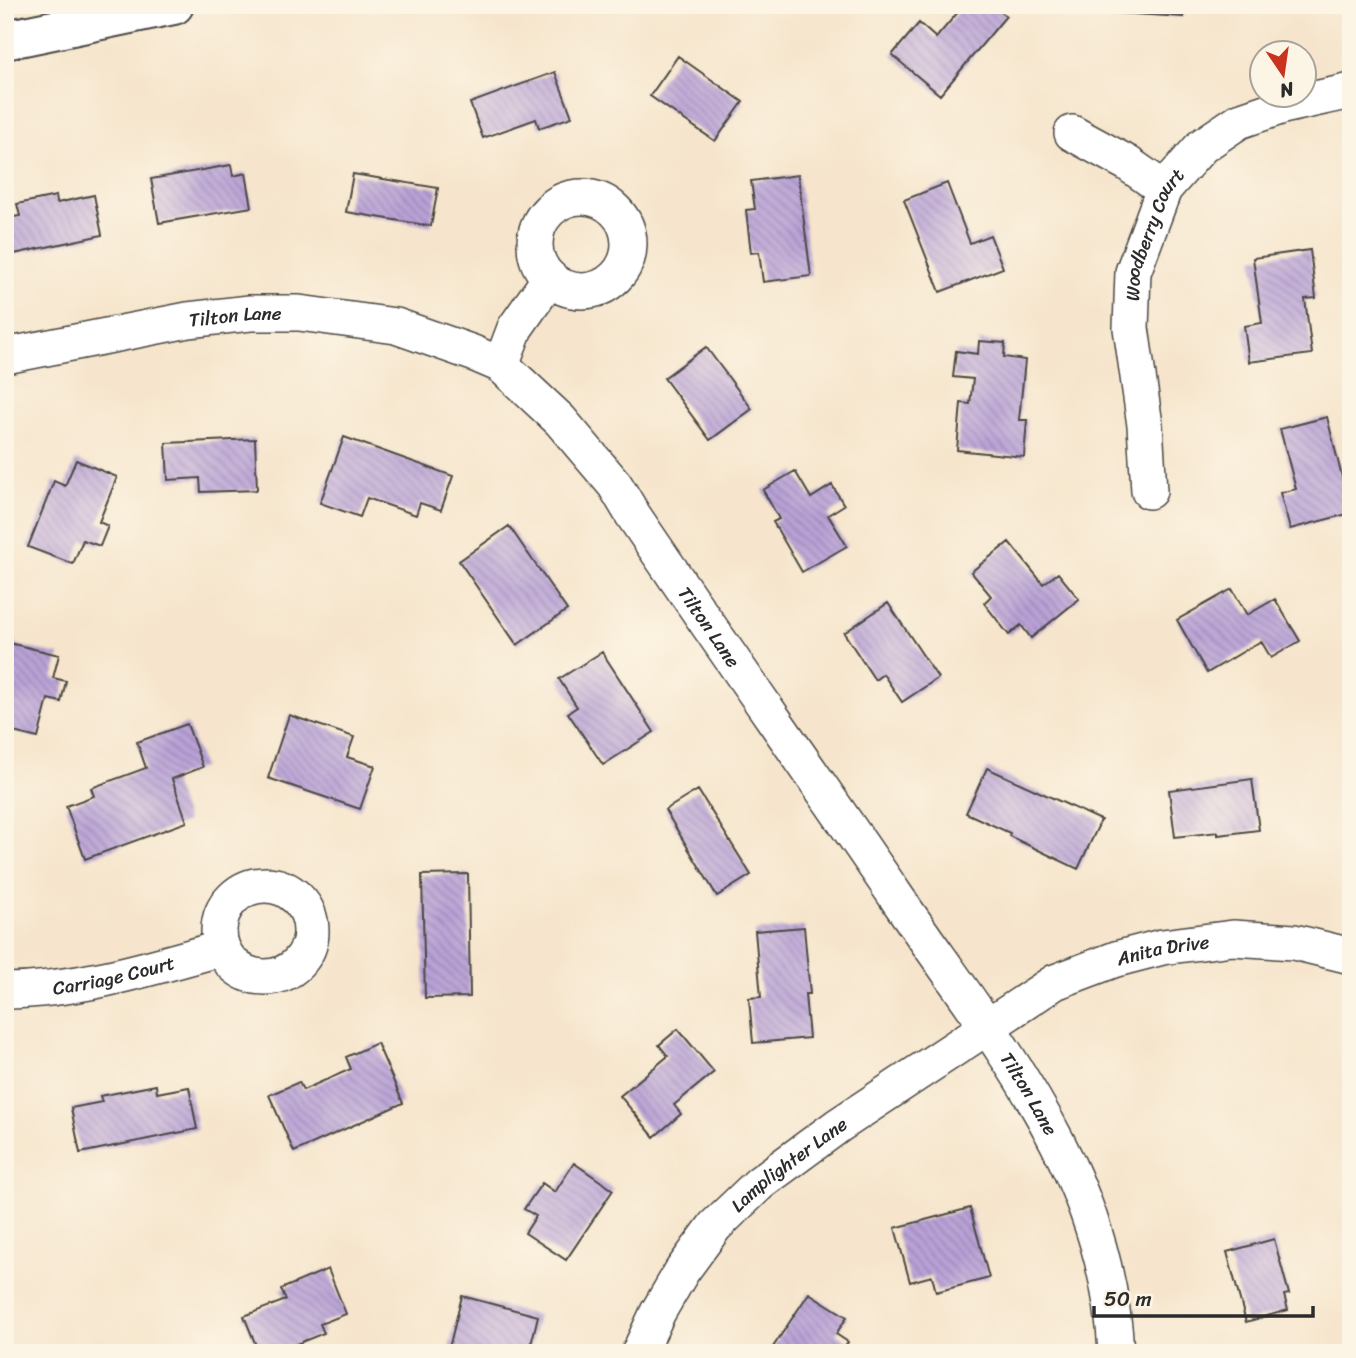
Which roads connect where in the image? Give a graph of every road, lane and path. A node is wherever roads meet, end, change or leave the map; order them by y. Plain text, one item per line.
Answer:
1 (174, 5) edge
2 (5, 40) edge
3 (1351, 90) edge
4 (1072, 133) dead end
5 (1164, 189) junction
6 (550, 278) dead end
7 (5, 356) edge
8 (501, 365) junction
9 (1149, 491) dead end
10 (222, 948) dead end
11 (1351, 956) edge
12 (5, 991) edge
13 (988, 1025) junction
14 (639, 1353) edge
15 (1116, 1353) edge

1 - 2 main road
3 - 5 street, Woodberry Court
4 - 5 street
5 - 9 street, Woodberry Court
6 - 8 street
7 - 8 street, Tilton Lane
8 - 13 street, Tilton Lane
10 - 12 street, Carriage Court
11 - 13 street, Anita Drive
13 - 14 street, Lamplighter Lane
13 - 15 street, Tilton Lane

